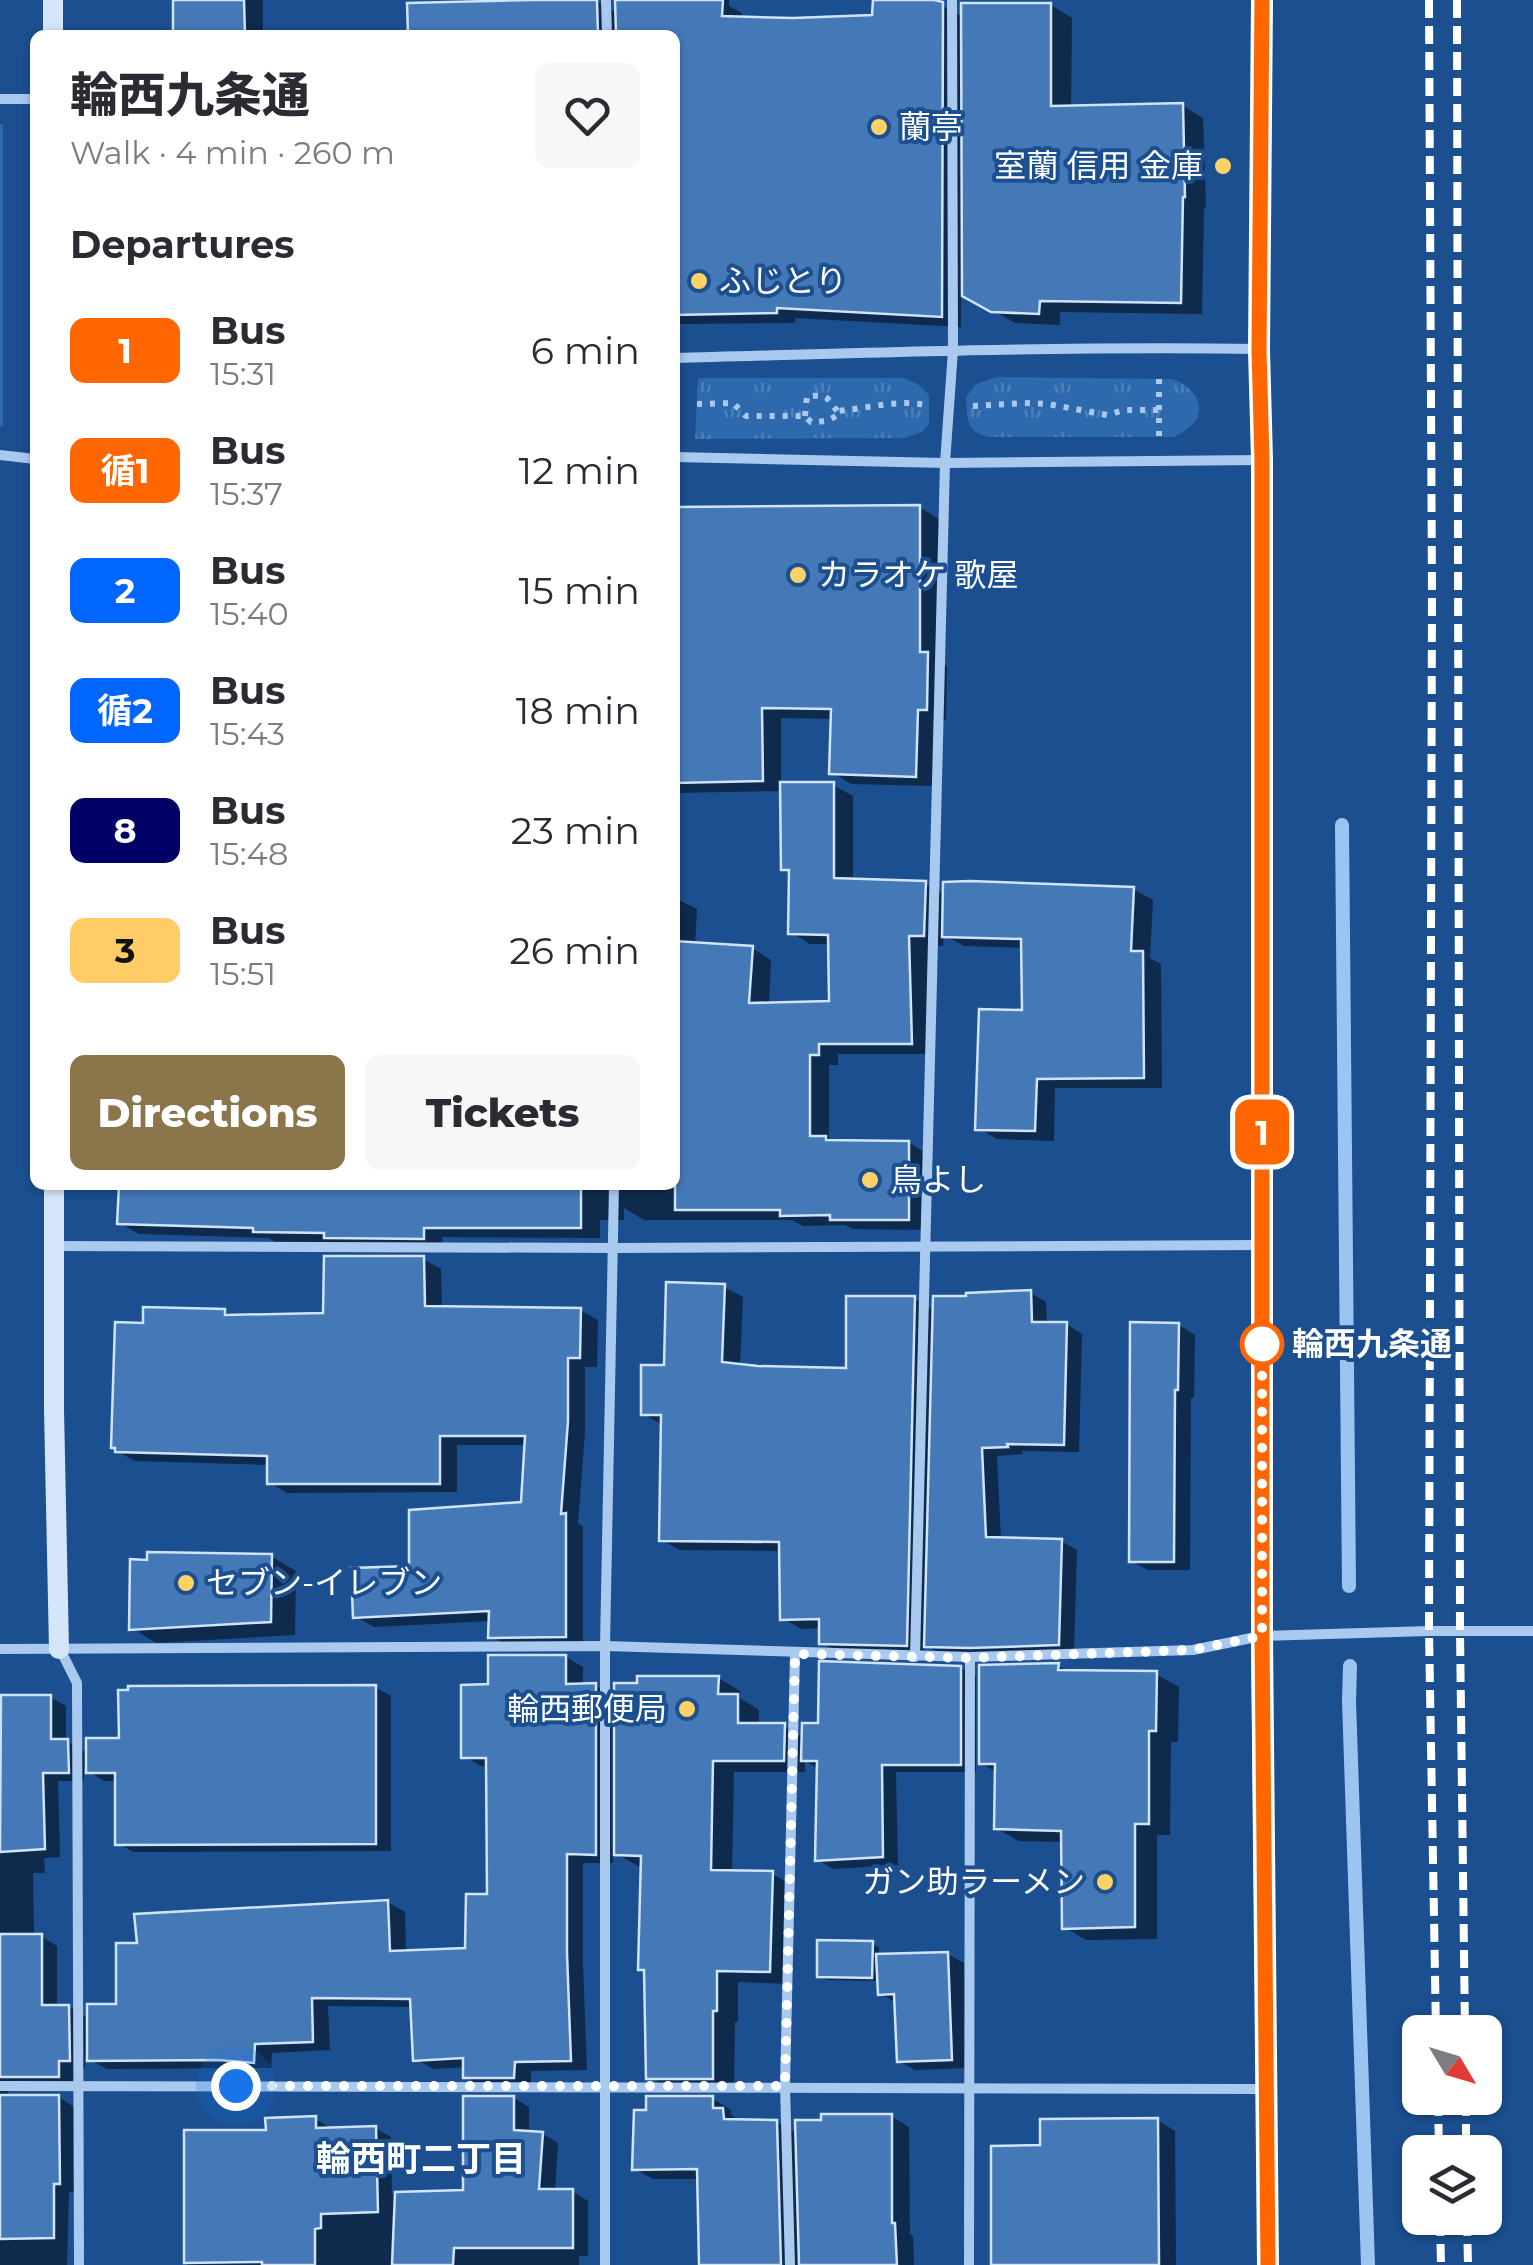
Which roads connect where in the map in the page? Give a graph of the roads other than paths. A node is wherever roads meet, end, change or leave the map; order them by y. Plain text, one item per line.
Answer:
1 (53, 0) edge
2 (606, 0) edge
3 (952, 0) edge
4 (1262, 0) edge
5 (53, 30) edge
6 (607, 30) edge
7 (0, 99) edge
8 (30, 99) edge
9 (953, 350) junction
10 (1259, 350) junction
11 (680, 358) edge
12 (0, 455) edge
13 (680, 457) edge
14 (30, 458) edge
15 (1262, 460) junction
16 (945, 463) junction
17 (54, 1190) edge
18 (614, 1190) edge
19 (54, 1246) junction
20 (1262, 1246) junction
21 (925, 1247) junction
22 (614, 1248) junction
23 (1533, 1632) edge
24 (1262, 1636) junction
25 (605, 1646) junction
26 (59, 1648) junction
27 (0, 1649) edge
28 (795, 1654) junction
29 (914, 1656) junction
30 (970, 1658) junction
31 (78, 2085) junction
32 (0, 2086) edge
33 (785, 2086) junction
34 (606, 2087) junction
35 (970, 2087) junction
36 (1266, 2089) junction
37 (79, 2265) edge
38 (605, 2265) edge
39 (790, 2265) edge
40 (969, 2265) edge
41 (1268, 2265) edge

1 - 5 street
2 - 6 street
3 - 9 street
4 - 10 street
7 - 8 street
9 - 10 street
9 - 11 street
9 - 16 street
10 - 15 street
12 - 14 street
13 - 16 street
15 - 16 street
15 - 20 street
16 - 21 street
17 - 19 street
18 - 22 street
19 - 22 street
19 - 26 street
20 - 21 street
20 - 24 street
21 - 22 street
21 - 29 street
22 - 25 street
23 - 24 street
24 - 30 street
24 - 36 street
25 - 26 street
25 - 28 street
25 - 34 street
26 - 27 street
26 - 31 street
28 - 29 street
28 - 33 street
29 - 30 street
30 - 35 street
31 - 32 street
31 - 34 street
31 - 37 street
33 - 34 street
33 - 35 street
33 - 39 street
34 - 38 street
35 - 36 street
35 - 40 street
36 - 41 street

